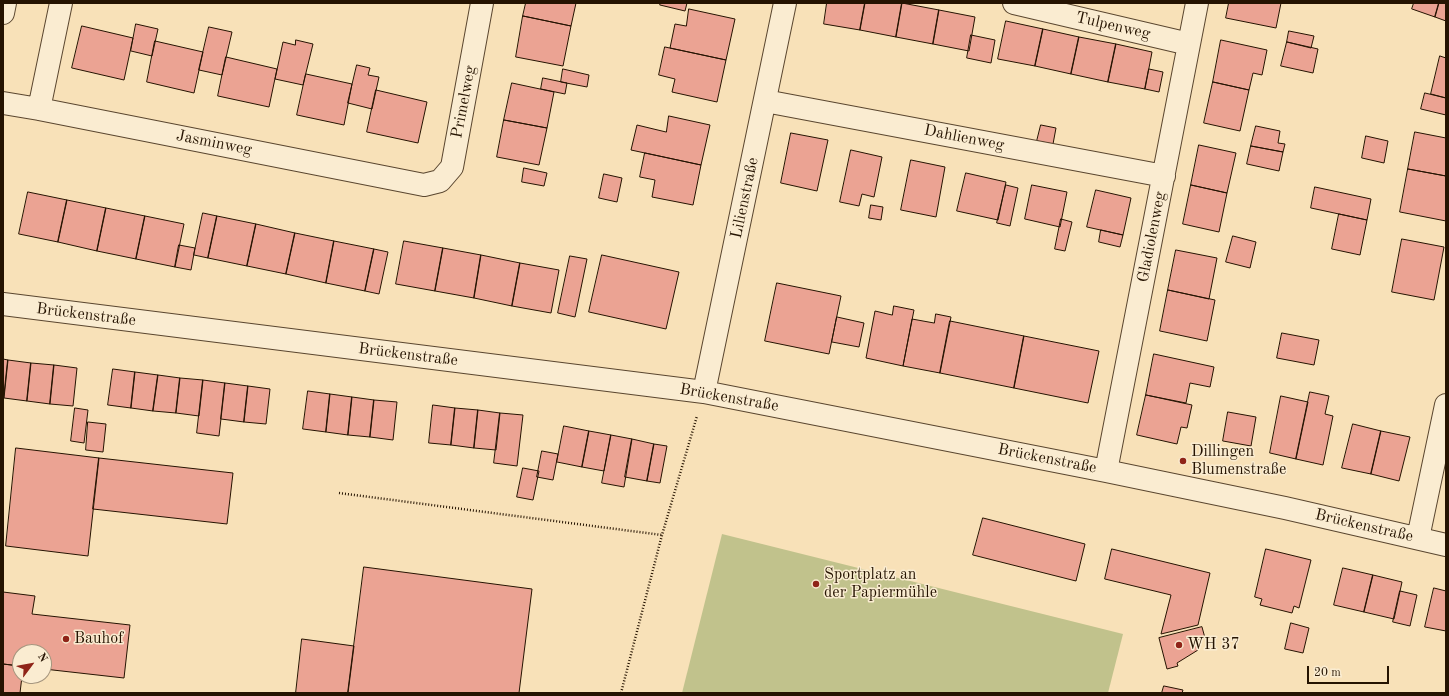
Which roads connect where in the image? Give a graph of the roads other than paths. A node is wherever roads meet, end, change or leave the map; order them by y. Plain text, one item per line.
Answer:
1 (5, 3) edge
2 (61, 3) edge
3 (482, 3) edge
4 (785, 3) edge
5 (1014, 3) edge
6 (1197, 3) edge
7 (3, 13) edge
8 (1190, 44) junction
9 (765, 101) junction
10 (3, 103) edge
11 (39, 109) junction
12 (1164, 176) junction
13 (424, 185) joint
14 (3, 304) edge
15 (704, 392) junction
16 (1446, 405) edge
17 (1106, 471) junction
18 (1418, 538) junction
19 (1446, 546) edge

1 - 7 street
2 - 11 street
3 - 13 street, Primelweg
4 - 9 street, Lilienstraße
5 - 8 street, Tulpenweg
6 - 8 street, Gladiolenweg
8 - 12 street, Gladiolenweg
9 - 12 street, Dahlienweg
9 - 15 street, Lilienstraße
10 - 11 street, Jasminweg
11 - 13 street, Jasminweg
12 - 17 street, Gladiolenweg
14 - 15 street, Brückenstraße
15 - 17 street, Brückenstraße
16 - 18 street
17 - 18 street, Brückenstraße
18 - 19 street, Brückenstraße

